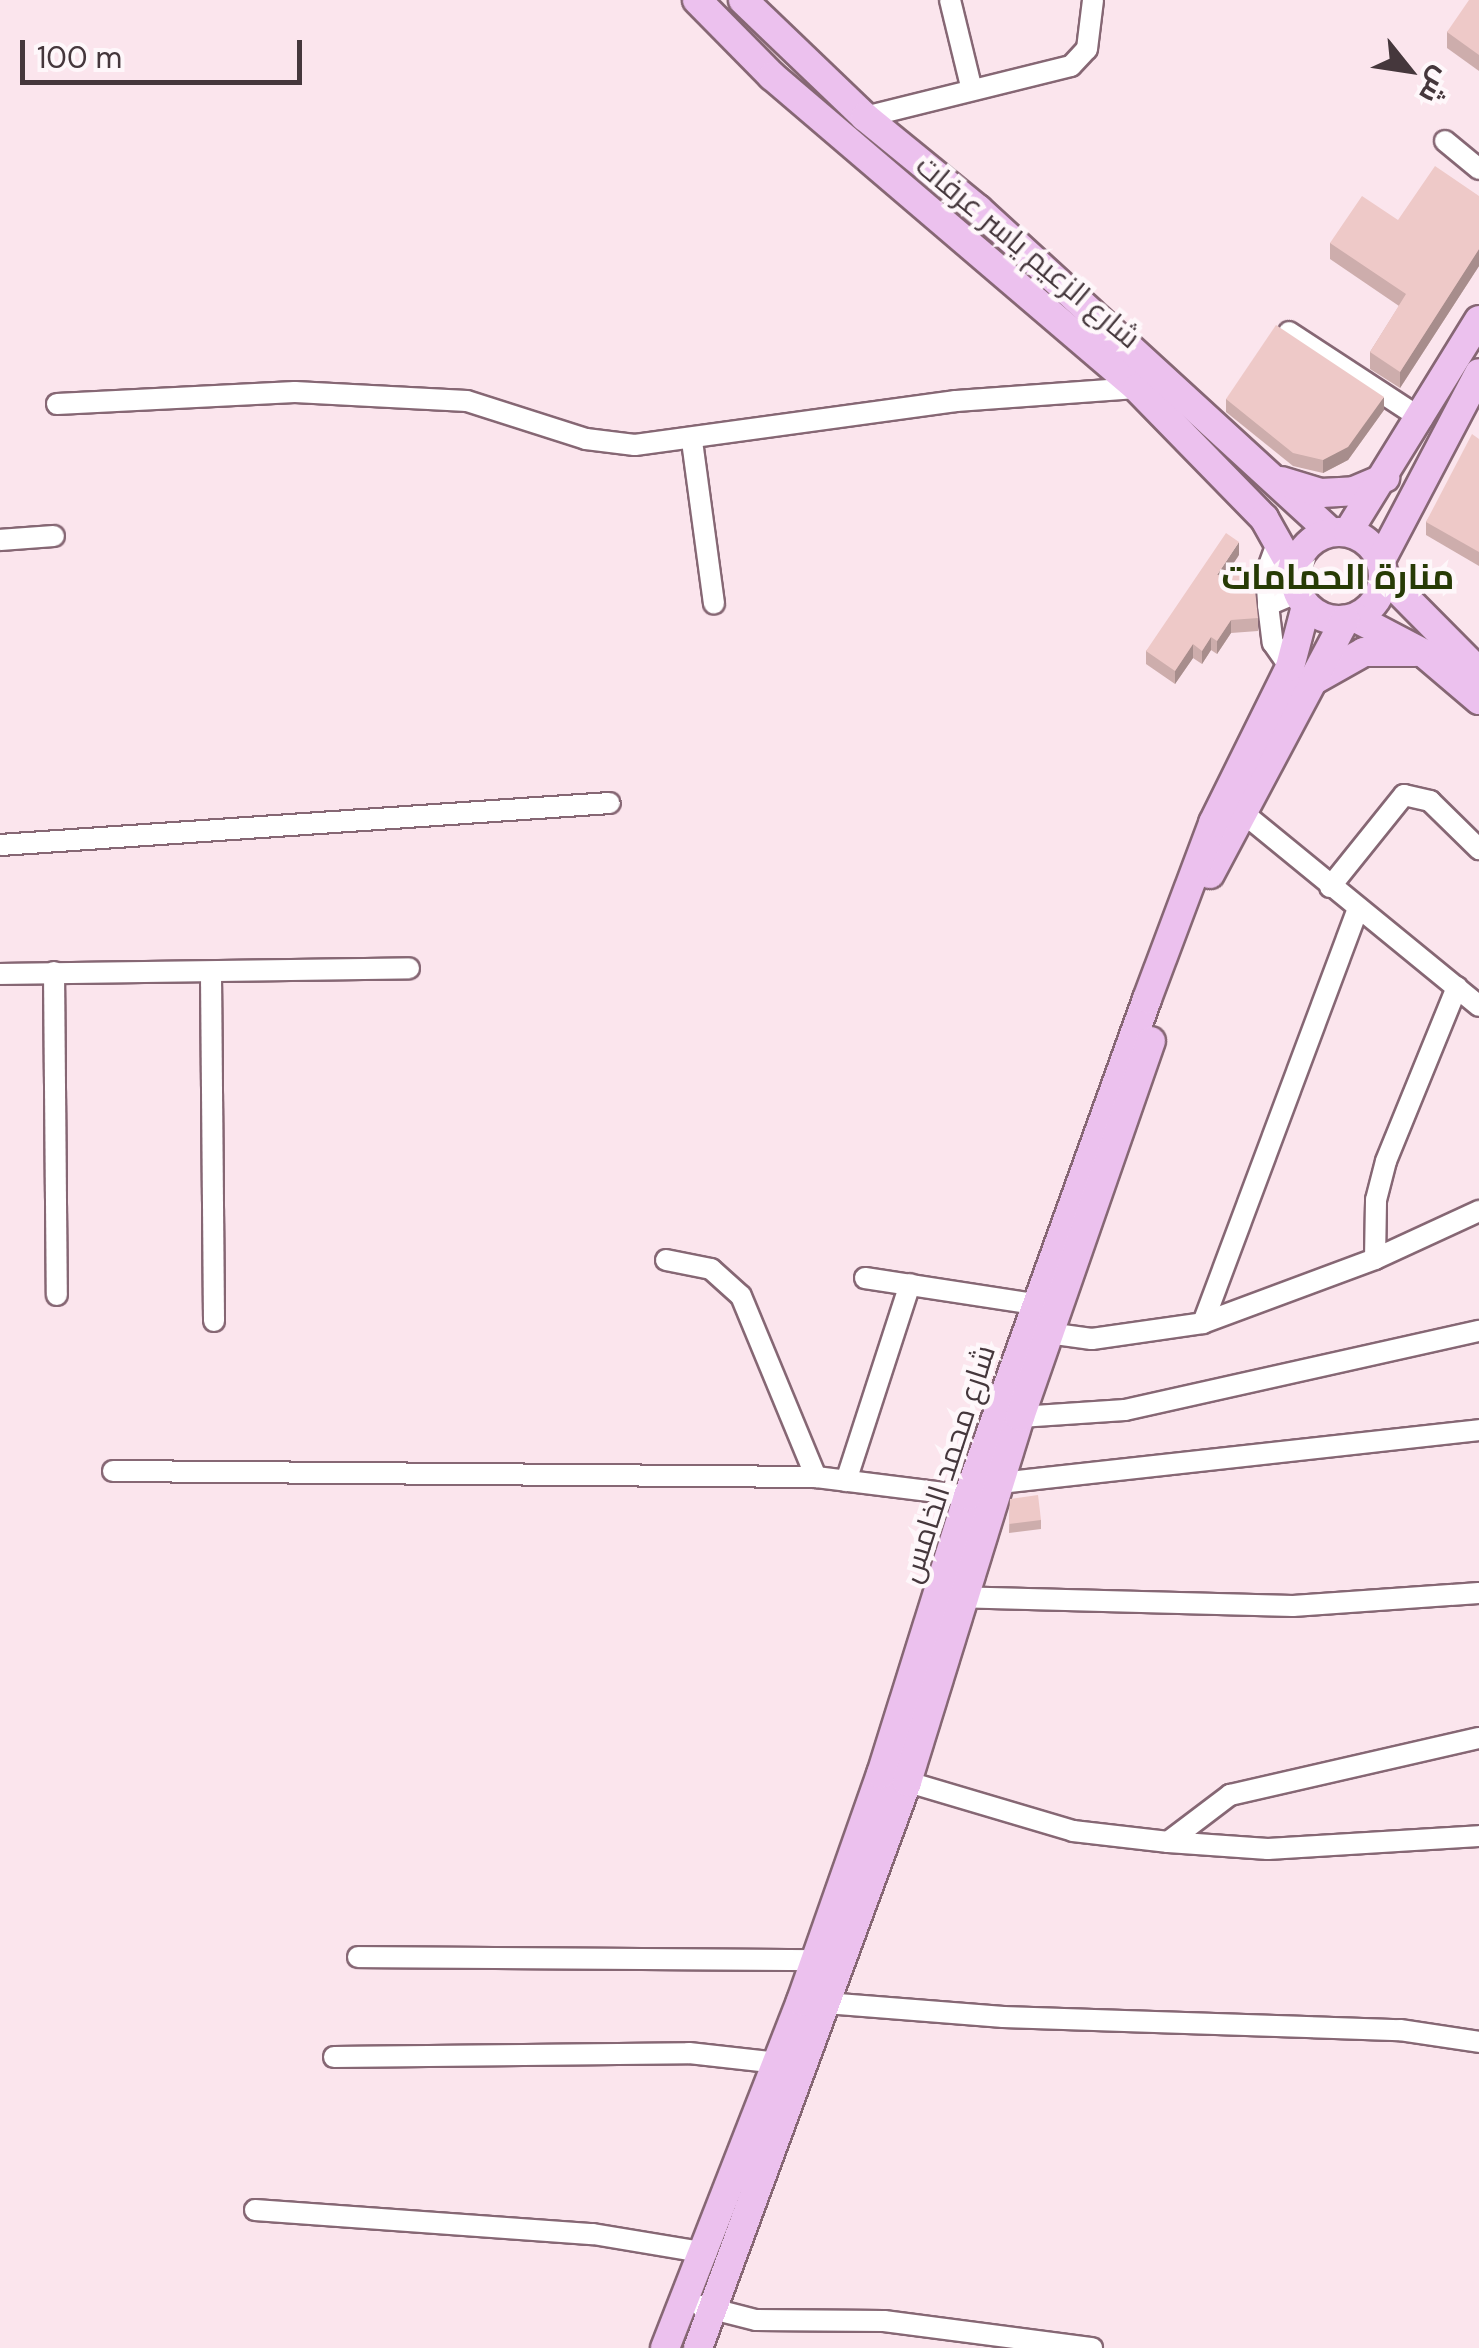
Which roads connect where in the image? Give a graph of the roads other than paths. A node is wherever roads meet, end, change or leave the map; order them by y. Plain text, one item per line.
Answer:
1 (697, 0) edge
2 (743, 0) edge
3 (950, 0) edge
4 (1093, 0) edge
5 (971, 86) junction
6 (864, 117) junction
7 (1445, 140) dead end
8 (1479, 168) edge
9 (1479, 320) edge
10 (1289, 332) edge
11 (1479, 373) edge
12 (1136, 388) junction
13 (58, 404) dead end
14 (1422, 419) junction
15 (692, 441) junction
16 (1259, 468) junction
17 (1385, 478) junction
18 (1340, 532) junction
19 (54, 536) dead end
20 (1279, 538) junction
21 (0, 540) edge
22 (1382, 568) junction
23 (1300, 590) junction
24 (714, 604) dead end
25 (1268, 604) junction
26 (1351, 619) junction
27 (1426, 654) junction
28 (1479, 672) edge
29 (1300, 675) junction
30 (1479, 700) edge
31 (610, 804) dead end
32 (1242, 812) junction
33 (0, 845) edge
34 (1479, 849) edge
35 (1330, 887) junction
36 (1358, 908) junction
37 (408, 968) dead end
38 (54, 972) junction
39 (0, 974) edge
40 (210, 975) junction
41 (1457, 988) junction
42 (1479, 1006) edge
43 (1479, 1211) edge
44 (1375, 1259) junction
45 (666, 1260) dead end
46 (865, 1278) dead end
47 (910, 1284) junction
48 (56, 1295) dead end
49 (1036, 1304) junction
50 (214, 1322) dead end
51 (1203, 1323) junction
52 (1479, 1330) edge
53 (1048, 1333) junction
54 (1020, 1416) junction
55 (1479, 1430) edge
56 (113, 1472) dead end
57 (816, 1477) junction
58 (846, 1481) junction
59 (1000, 1483) junction
60 (968, 1496) junction
61 (1479, 1594) edge
62 (953, 1598) junction
63 (1479, 1738) edge
64 (894, 1778) junction
65 (1479, 1836) edge
66 (1168, 1842) junction
67 (358, 1957) dead end
68 (816, 1960) junction
69 (814, 2002) junction
70 (1479, 2042) edge
71 (334, 2056) dead end
72 (778, 2063) junction
73 (255, 2210) dead end
74 (706, 2253) junction
75 (686, 2300) junction
76 (714, 2310) junction
77 (1048, 2345) edge
78 (665, 2348) edge
79 (698, 2348) edge
80 (1092, 2348) edge

1 - 12 main road, شارع الزعيم ياسر عرفات
2 - 6 main road, شارع الزعيم ياسر عرفات
3 - 5 street
4 - 5 street
5 - 6 street
6 - 16 main road, شارع الزعيم ياسر عرفات
7 - 8 street
9 - 14 main road
10 - 14 street
11 - 22 main road
12 - 15 street
12 - 20 main road, شارع الزعيم ياسر عرفات
13 - 15 street
14 - 17 main road
15 - 24 street
16 - 17 main road
16 - 18 main road, شارع الزعيم ياسر عرفات
17 - 18 main road
18 - 22 main road
18 - 23 main road
19 - 21 street
20 - 23 main road, شارع الزعيم ياسر عرفات
20 - 25 street
22 - 26 main road
22 - 28 main road
23 - 25 street
23 - 26 main road
23 - 29 main road, شارع محمد الخامس
25 - 29 street
26 - 27 main road
26 - 29 main road, شارع محمد الخامس
27 - 29 main road
27 - 30 main road
29 - 32 main road, شارع محمد الخامس
29 - 49 main road, شارع محمد الخامس
31 - 33 street
32 - 35 street
32 - 53 main road, شارع محمد الخامس
34 - 35 street
35 - 36 street
36 - 41 street
36 - 51 street
37 - 40 street
38 - 39 street
38 - 40 street
38 - 48 street
40 - 50 street
41 - 42 street
41 - 44 street
43 - 44 street
44 - 51 street
45 - 57 street
46 - 47 street
47 - 49 street
47 - 58 street
49 - 60 main road, شارع محمد الخامس
51 - 53 street
52 - 54 street
53 - 54 main road, شارع محمد الخامس
54 - 59 main road, شارع محمد الخامس
55 - 59 street
56 - 57 street
57 - 58 street
58 - 60 street
59 - 62 main road, شارع محمد الخامس
60 - 62 main road, شارع محمد الخامس
61 - 62 street
62 - 64 main road, شارع محمد الخامس
63 - 66 street
64 - 66 street
64 - 68 main road, شارع محمد الخامس
64 - 69 main road, شارع محمد الخامس
65 - 66 street
67 - 68 street
68 - 69 main road, شارع محمد الخامس
69 - 70 street
69 - 72 main road, شارع محمد الخامس
69 - 76 main road, شارع محمد الخامس
71 - 72 street
72 - 74 main road, شارع محمد الخامس
73 - 74 street
74 - 75 main road, شارع محمد الخامس
75 - 76 street
75 - 78 main road, شارع محمد الخامس
76 - 77 street
76 - 79 main road, شارع محمد الخامس
77 - 80 street

